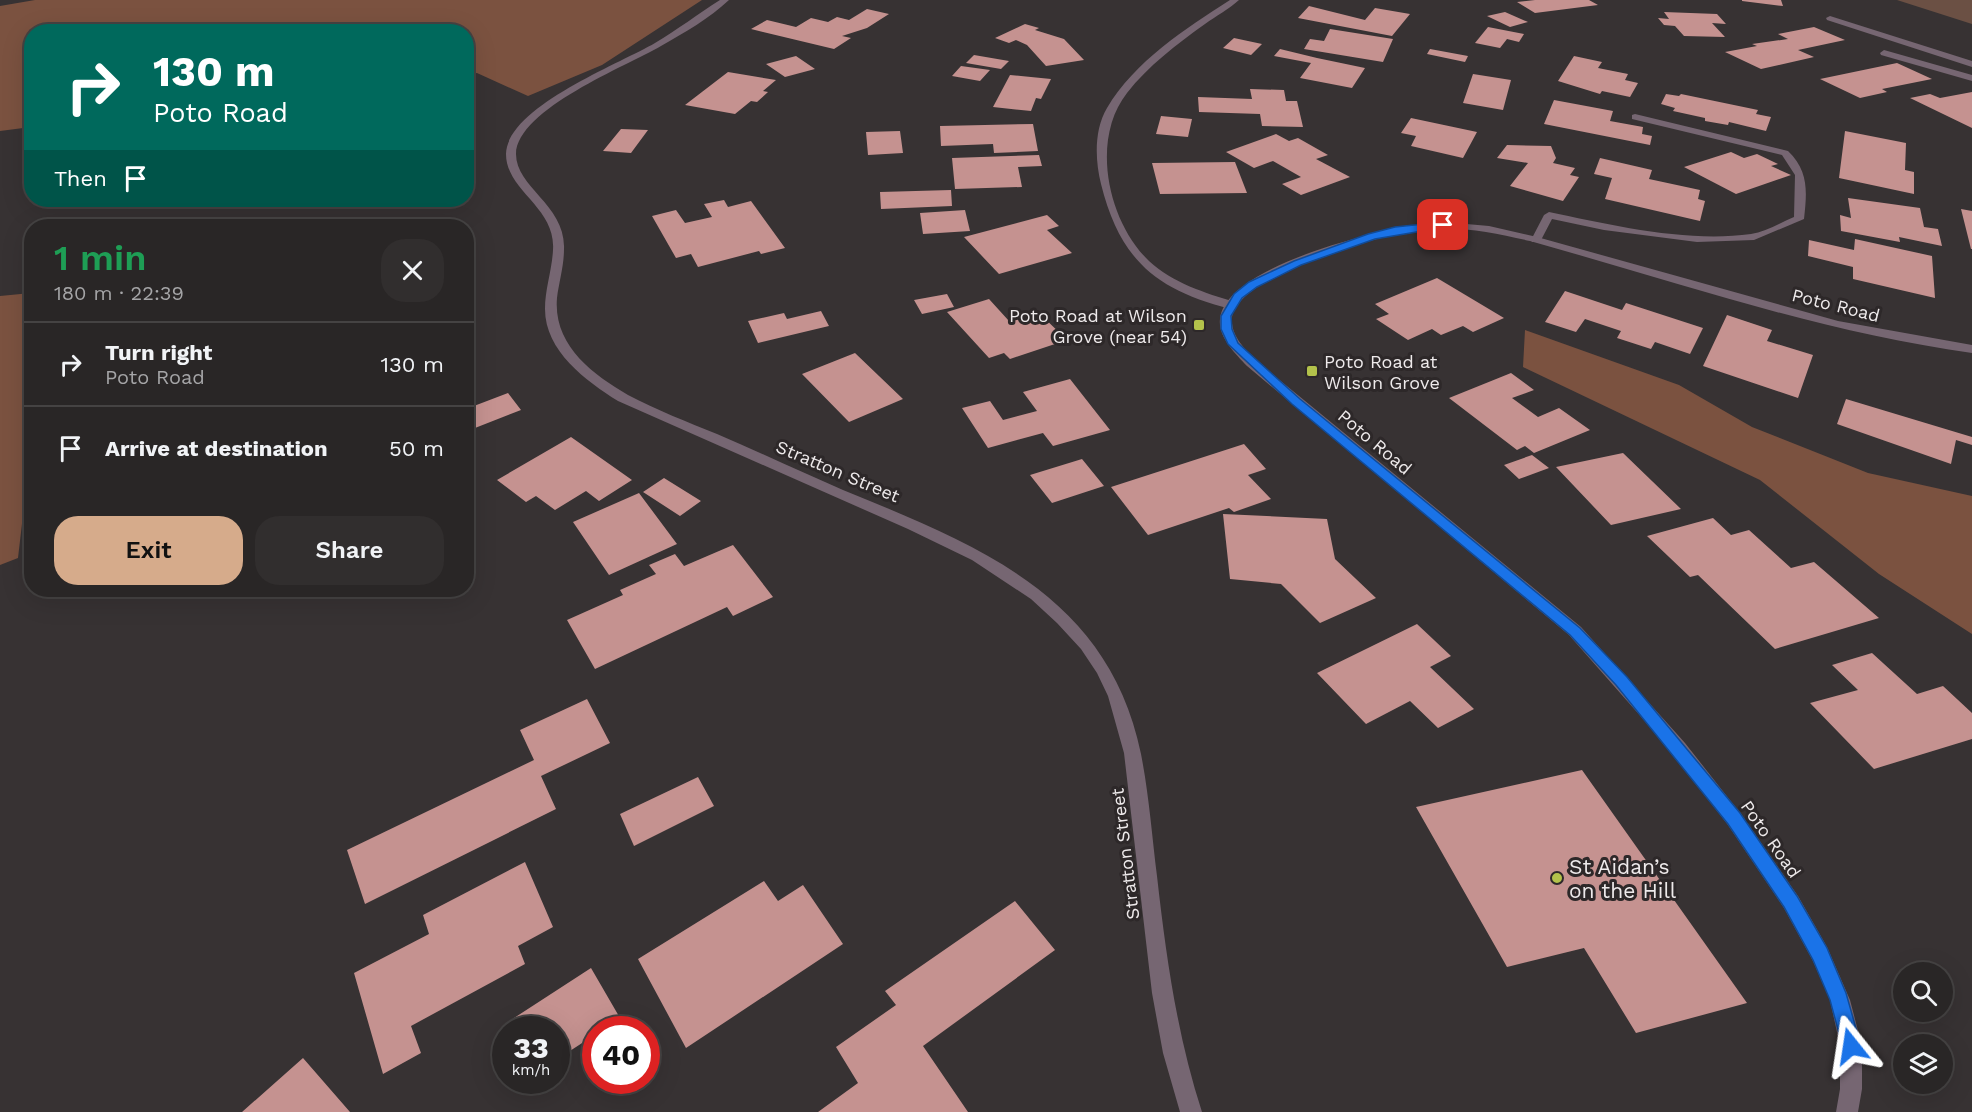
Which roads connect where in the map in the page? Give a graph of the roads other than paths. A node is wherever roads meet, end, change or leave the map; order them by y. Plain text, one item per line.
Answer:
1 (725, 0) edge
2 (1235, 0) edge
3 (1830, 18) dead end
4 (1884, 53) dead end
5 (1972, 64) edge
6 (1972, 78) edge
7 (1635, 117) dead end
8 (1536, 240) junction
9 (1231, 305) junction
10 (1972, 349) edge
11 (1191, 1112) edge
12 (1847, 1112) edge

1 - 11 street, Stratton Street
2 - 9 street
3 - 5 street
4 - 6 street
7 - 8 street
8 - 9 street, Poto Road
8 - 10 street, Poto Road
9 - 12 street, Poto Road

